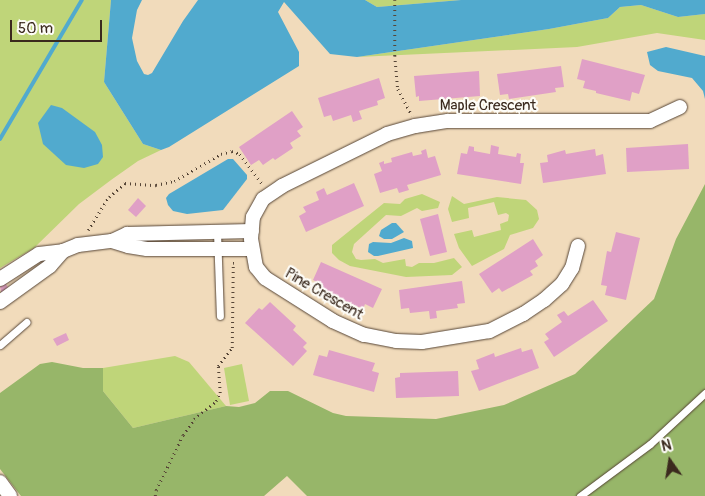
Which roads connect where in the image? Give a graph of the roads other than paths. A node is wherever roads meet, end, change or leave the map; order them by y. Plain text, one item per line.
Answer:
1 (680, 107) dead end
2 (217, 232) junction
3 (112, 241) junction
4 (252, 243) junction
5 (578, 246) dead end
6 (218, 249) junction
7 (63, 251) junction
8 (22, 275) junction
9 (0, 279) edge
10 (0, 302) edge
11 (220, 316) dead end
12 (26, 322) dead end
13 (0, 345) edge
14 (705, 393) edge
15 (0, 482) edge
16 (10, 496) edge
17 (580, 496) edge

1 - 4 street, Maple Crescent
2 - 3 street
2 - 4 street
2 - 6 lane
3 - 6 street
3 - 7 street
4 - 5 street, Pine Crescent
4 - 6 street
6 - 11 lane
7 - 8 street
7 - 8 street
8 - 9 street
8 - 10 street
12 - 13 lane
14 - 17 lane
15 - 16 street

